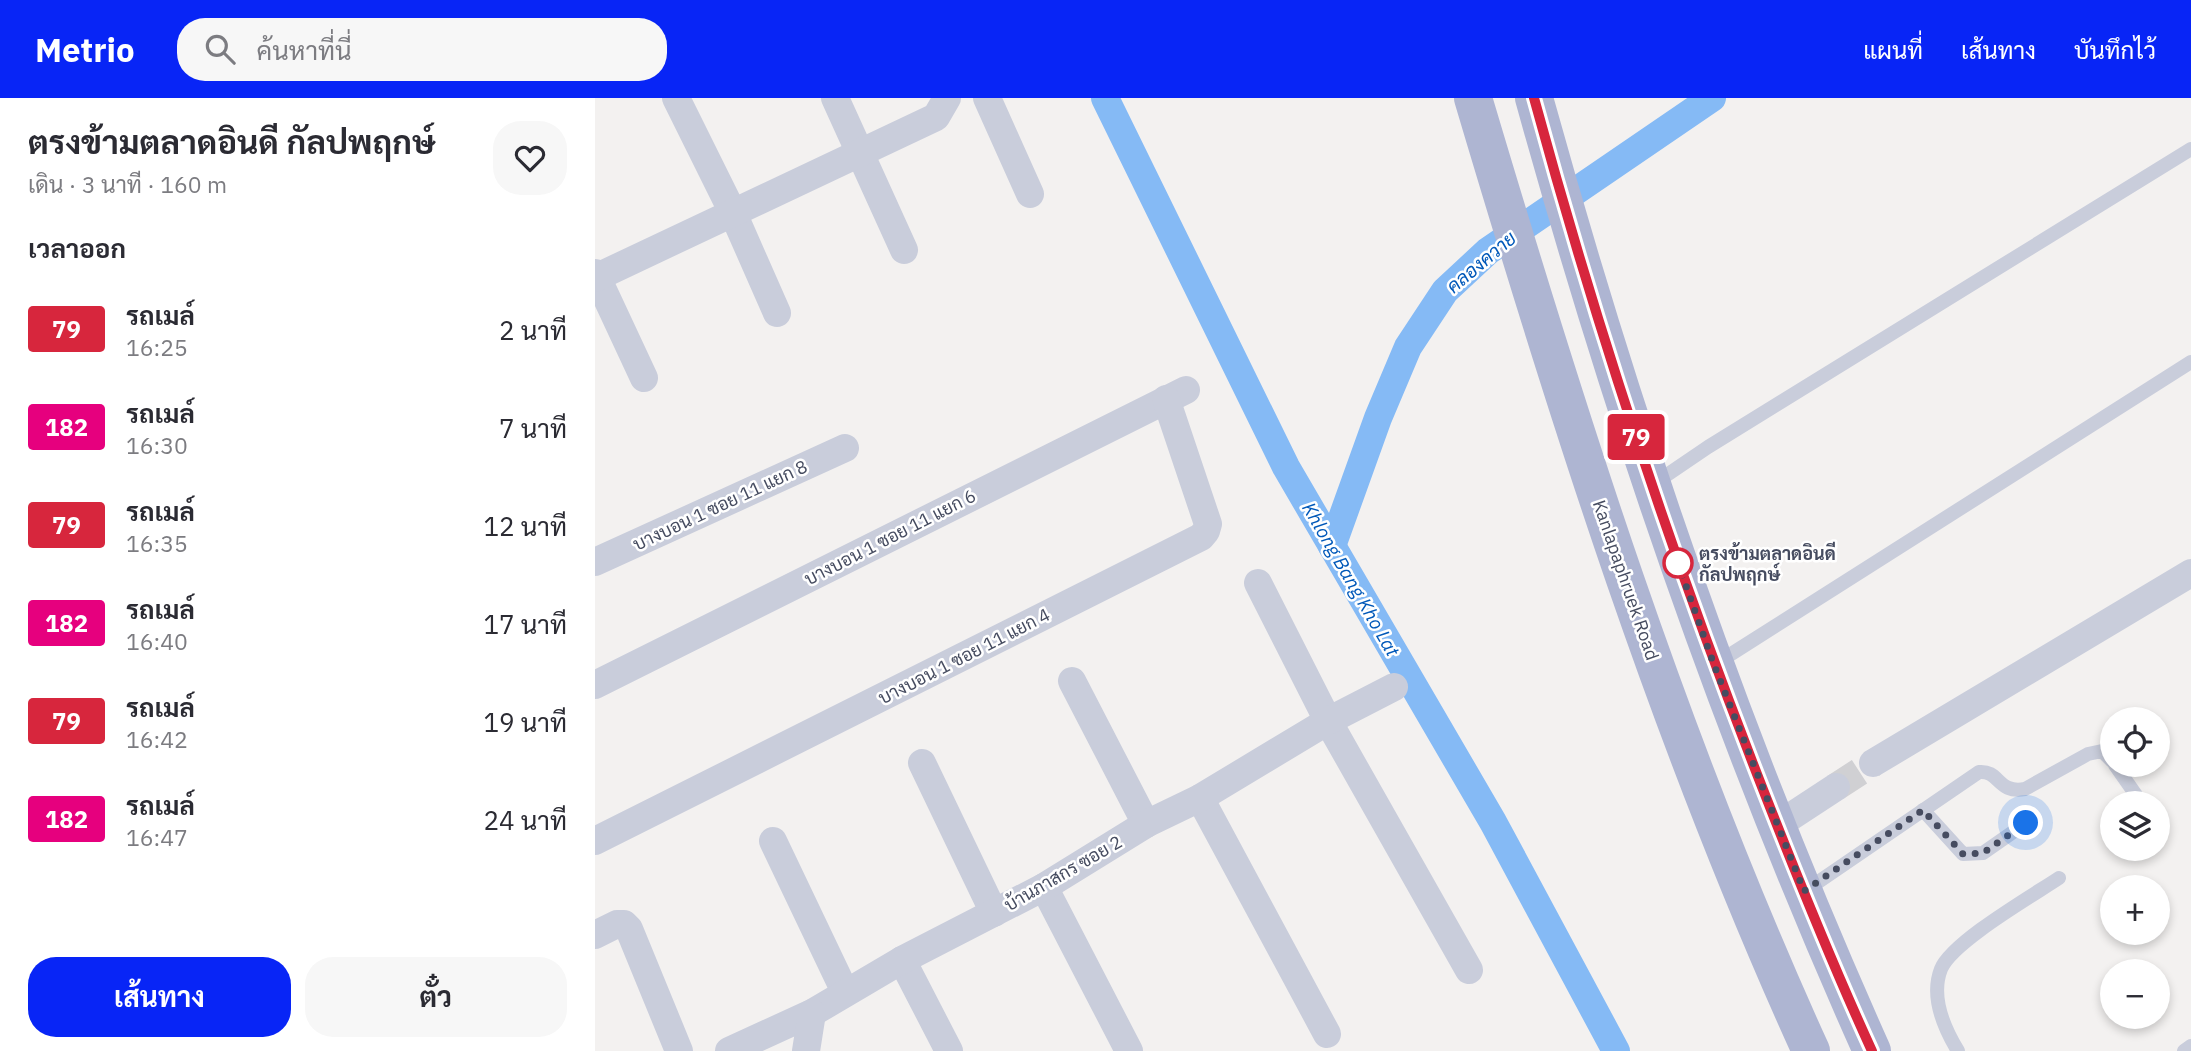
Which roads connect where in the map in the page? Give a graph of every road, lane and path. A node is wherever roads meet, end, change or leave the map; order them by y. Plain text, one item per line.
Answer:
1 (676, 98) edge
2 (835, 98) edge
3 (947, 98) edge
4 (987, 98) edge
5 (1473, 98) edge
6 (1534, 98) edge
7 (2191, 149) edge
8 (859, 154) junction
9 (1030, 194) dead end
10 (733, 213) junction
11 (904, 250) dead end
12 (596, 276) edge
13 (777, 313) dead end
14 (2191, 362) edge
15 (644, 378) dead end
16 (1176, 395) joint
17 (845, 448) dead end
18 (1651, 486) junction
19 (595, 562) edge
20 (2191, 573) edge
21 (1258, 583) dead end
22 (1714, 665) junction
23 (1072, 681) dead end
24 (595, 685) edge
25 (1394, 687) dead end
26 (1328, 721) junction
27 (2100, 751) edge
28 (922, 763) dead end
29 (1873, 763) tunnel mouth
30 (1836, 787) tunnel mouth
31 (1200, 798) junction
32 (1923, 810) junction
33 (2026, 823) dead end
34 (1146, 824) junction
35 (1777, 825) junction
36 (595, 841) edge
37 (773, 841) dead end
38 (2059, 878) dead end
39 (1044, 887) junction
40 (1804, 891) junction
41 (994, 913) junction
42 (595, 935) edge
43 (902, 960) junction
44 (1469, 970) dead end
45 (845, 992) junction
46 (812, 1013) junction
47 (1327, 1034) dead end
48 (2191, 1046) edge
49 (679, 1051) edge
50 (729, 1051) edge
51 (806, 1051) edge
52 (949, 1051) edge
53 (1129, 1051) edge
54 (1811, 1051) edge
55 (1872, 1051) edge
56 (1958, 1051) edge
57 (2184, 1051) edge

1 - 10 street
2 - 8 street
3 - 8 street
4 - 9 street
5 - 54 main road, Kanlapaphruek Road
6 - 18 main road
7 - 18 lane
8 - 10 street
8 - 11 street
10 - 12 street
10 - 13 street
12 - 15 street
14 - 22 lane
16 - 24 street, บางบอน 1 ซอย 11 แยก 6
16 - 36 street, บางบอน 1 ซอย 11 แยก 4
17 - 19 street, บางบอน 1 ซอย 11 แยก 8
18 - 22 main road
20 - 29 street
21 - 26 street
22 - 35 main road
23 - 34 street
25 - 26 street, บ้านภาสกร ซอย 2
26 - 31 street, บ้านภาสกร ซอย 2
26 - 44 street
27 - 32 lane
28 - 41 street
30 - 35 street
31 - 34 street, บ้านภาสกร ซอย 2
31 - 47 street
32 - 33 lane
32 - 40 lane
34 - 39 street, บ้านภาสกร ซอย 2
35 - 40 main road
37 - 45 street
38 - 56 lane
39 - 41 street, บ้านภาสกร ซอย 2
39 - 53 street
40 - 55 main road
41 - 43 street, บ้านภาสกร ซอย 2
42 - 49 street
43 - 45 street, บ้านภาสกร ซอย 2
43 - 52 street
45 - 46 street, บ้านภาสกร ซอย 2
46 - 50 street, บ้านภาสกร ซอย 2
46 - 51 street
48 - 57 lane

